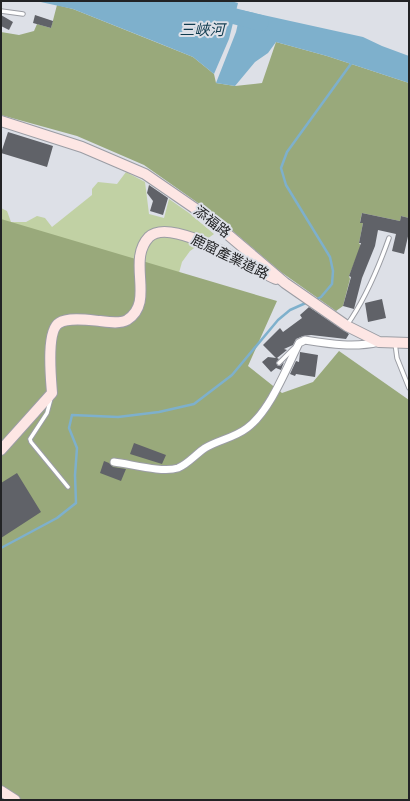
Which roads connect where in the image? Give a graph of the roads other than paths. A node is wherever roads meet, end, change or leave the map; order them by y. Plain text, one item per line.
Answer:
1 (1, 10) edge
2 (23, 14) dead end
3 (1, 121) edge
4 (389, 238) dead end
5 (286, 283) junction
6 (347, 326) junction
7 (379, 342) junction
8 (409, 342) edge
9 (299, 343) junction
10 (394, 343) junction
11 (279, 363) dead end
12 (409, 388) edge
13 (52, 393) junction
14 (1, 450) edge
15 (114, 462) dead end
16 (68, 487) dead end
17 (1, 791) edge
18 (15, 800) edge

1 - 2 lane
3 - 5 street, 添福路
4 - 6 lane
5 - 6 street, 添福路
5 - 13 street, 鹿窟產業道路
6 - 7 street, 添福路
7 - 9 street
7 - 10 street, 添福路
8 - 10 street, 添福路
9 - 11 lane
9 - 15 street
10 - 12 lane
13 - 14 street
13 - 16 lane
17 - 18 street

